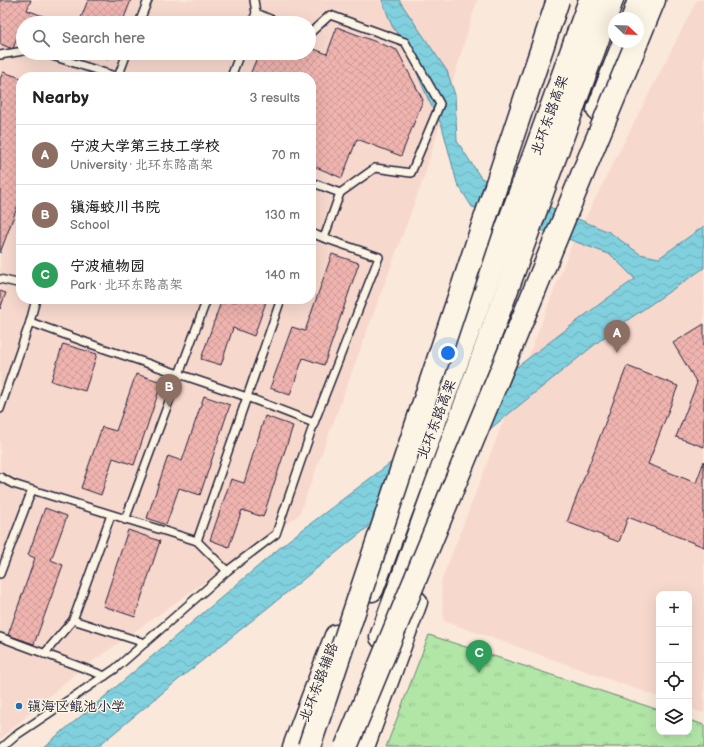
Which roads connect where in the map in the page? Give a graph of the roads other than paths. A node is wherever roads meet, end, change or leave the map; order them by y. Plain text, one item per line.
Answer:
1 (148, 0) edge
2 (254, 0) edge
3 (558, 0) edge
4 (566, 0) edge
5 (590, 0) edge
6 (612, 0) edge
7 (639, 0) edge
8 (654, 0) edge
9 (635, 12) edge
10 (256, 13) junction
11 (142, 16) edge
12 (255, 16) edge
13 (263, 16) edge
14 (644, 26) edge
15 (316, 28) edge
16 (622, 48) edge
17 (635, 48) edge
18 (16, 52) edge
19 (0, 55) edge
20 (65, 60) edge
21 (125, 60) edge
22 (237, 60) edge
23 (102, 72) edge
24 (120, 72) edge
25 (233, 72) edge
26 (316, 184) edge
27 (340, 193) junction
28 (316, 235) edge
29 (324, 238) junction
30 (0, 279) edge
31 (16, 283) edge
32 (35, 304) edge
33 (205, 304) edge
34 (279, 304) edge
35 (30, 322) junction
36 (180, 374) junction
37 (247, 396) junction
38 (0, 409) edge
39 (314, 423) junction
40 (0, 477) edge
41 (32, 490) junction
42 (111, 515) junction
43 (125, 520) junction
44 (197, 541) junction
45 (226, 571) junction
46 (0, 574) edge
47 (73, 620) junction
48 (0, 637) edge
49 (145, 643) junction
50 (44, 654) junction
51 (105, 676) junction
52 (3, 747) edge
53 (294, 747) edge
54 (309, 747) edge
55 (313, 747) edge
56 (341, 747) edge
57 (346, 747) edge
58 (363, 747) edge

1 - 11 lane
2 - 10 lane
3 - 54 main road, bridge
4 - 53 main road, 北环东路辅路, bridge
5 - 55 main road, 北环东路高架
6 - 56 main road, 北环东路高架
7 - 9 main road
8 - 14 main road
10 - 12 lane
10 - 13 lane
15 - 27 lane
16 - 58 main road, bridge
17 - 57 main road, bridge
18 - 19 lane
20 - 23 lane
21 - 24 lane
22 - 25 lane
26 - 27 lane
27 - 29 lane
28 - 29 lane
29 - 39 lane
30 - 31 lane
32 - 35 lane
33 - 36 lane
34 - 37 lane
35 - 36 lane
35 - 38 lane
36 - 37 lane
36 - 43 lane
37 - 39 lane
37 - 44 lane
39 - 45 lane
40 - 41 lane
41 - 42 lane
41 - 46 lane
42 - 43 lane
42 - 47 lane
43 - 44 lane
44 - 45 lane
45 - 49 lane
47 - 49 lane
47 - 50 lane
48 - 50 lane
49 - 51 lane
50 - 51 lane
51 - 52 lane

